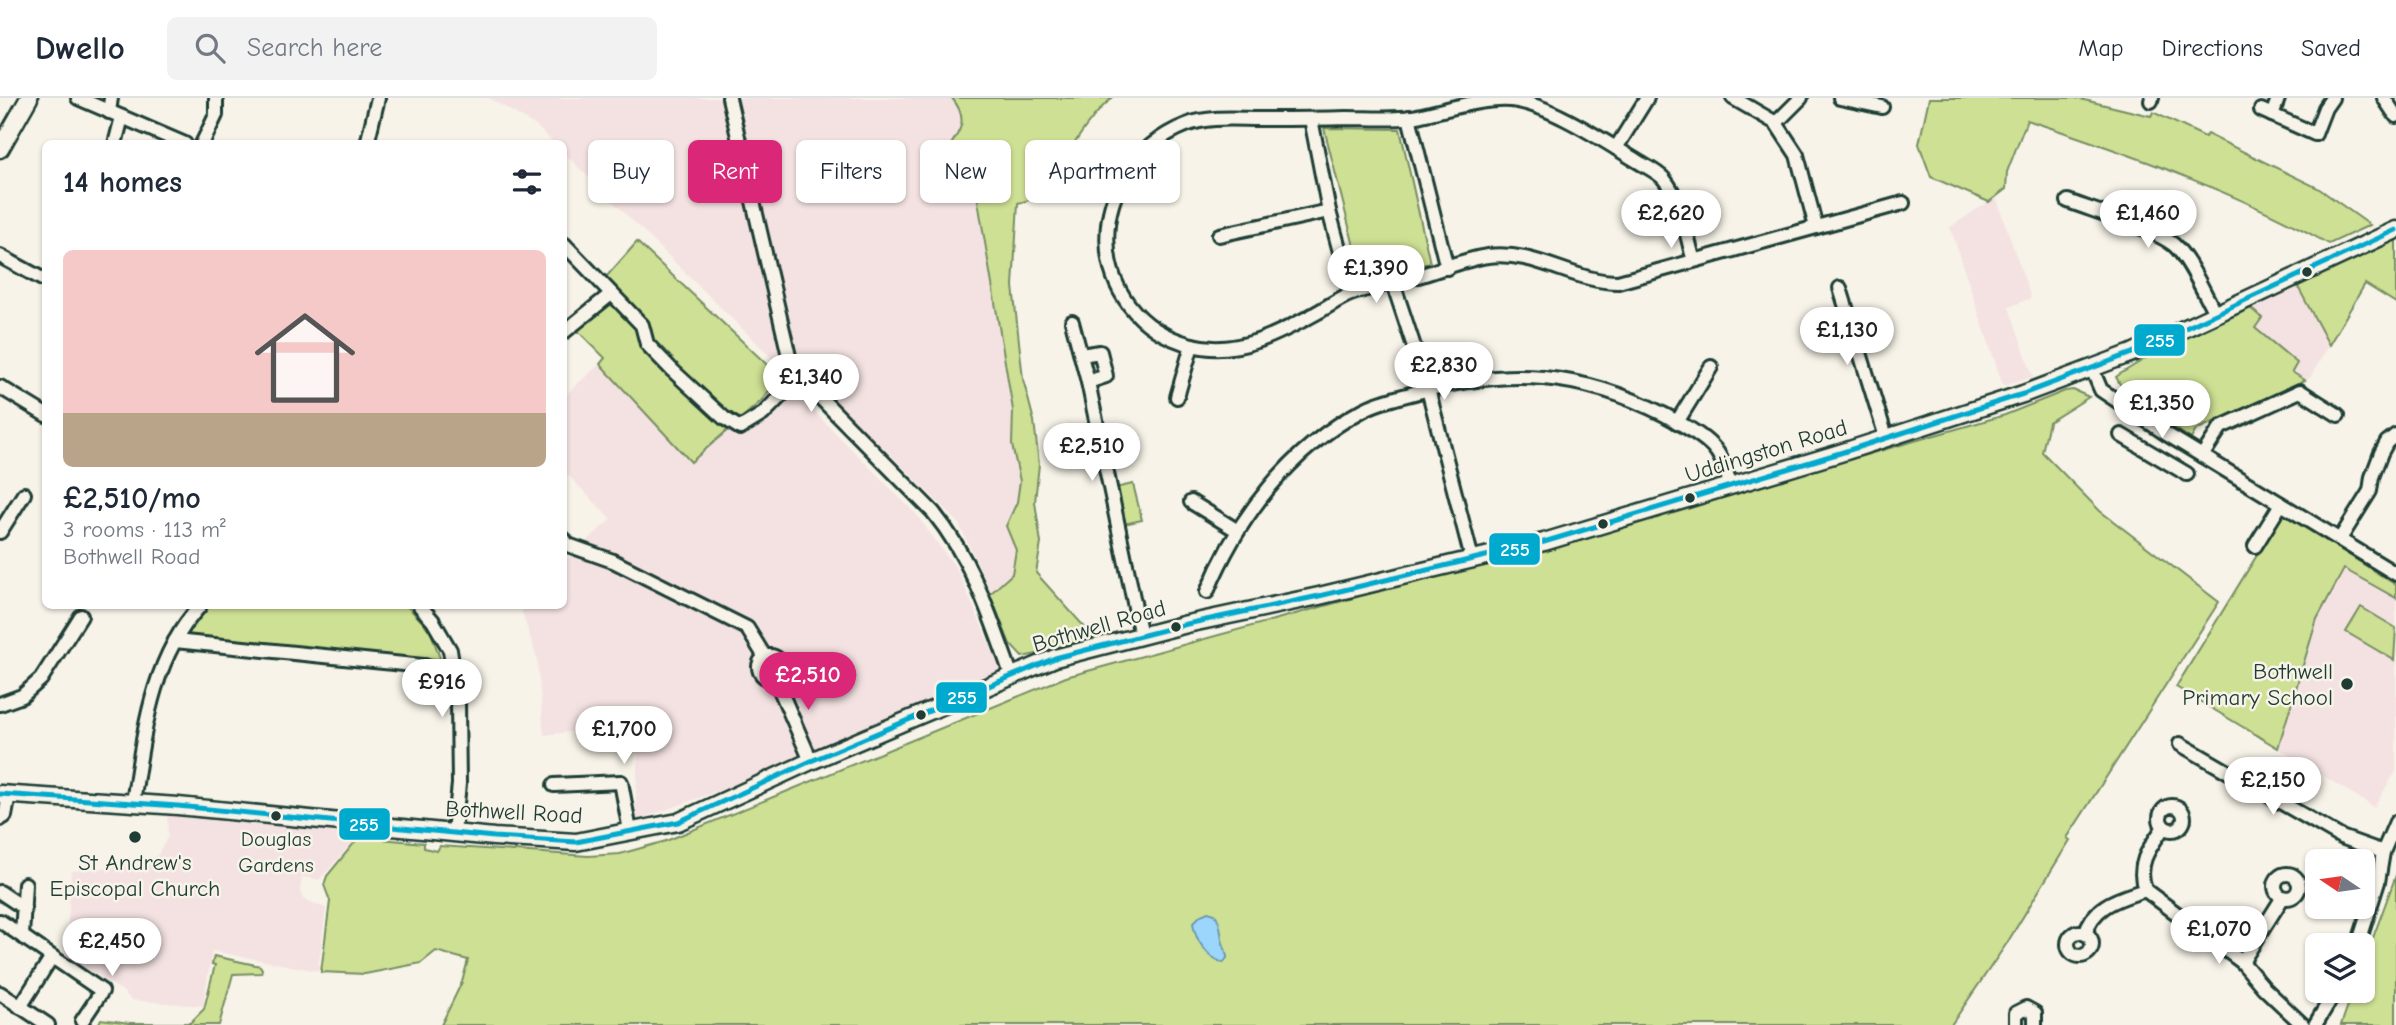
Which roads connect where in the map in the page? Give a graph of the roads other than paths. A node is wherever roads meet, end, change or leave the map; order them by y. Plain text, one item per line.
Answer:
1 (29, 98) edge
2 (78, 98) edge
3 (111, 98) edge
4 (216, 98) edge
5 (378, 98) edge
6 (729, 98) edge
7 (1647, 98) edge
8 (1733, 98) edge
9 (1801, 98) edge
10 (1840, 98) edge
11 (2332, 98) edge
12 (2278, 99) edge
13 (1882, 107) dead end
14 (109, 113) junction
15 (122, 117) junction
16 (1409, 117) junction
17 (1311, 119) junction
18 (1776, 123) junction
19 (116, 140) edge
20 (176, 140) edge
21 (204, 140) edge
22 (368, 140) edge
23 (2, 141) edge
24 (1616, 148) junction
25 (2068, 201) dead end
26 (1903, 203) dead end
27 (1329, 211) junction
28 (1816, 228) junction
29 (2391, 233) edge
30 (1219, 235) dead end
31 (567, 247) edge
32 (0, 256) edge
33 (1694, 261) junction
34 (1447, 268) junction
35 (42, 279) edge
36 (1393, 283) junction
37 (1840, 288) dead end
38 (1351, 293) junction
39 (611, 294) junction
40 (2216, 315) junction
41 (1072, 322) dead end
42 (567, 329) edge
43 (1192, 345) junction
44 (1082, 355) junction
45 (1710, 367) dead end
46 (2092, 369) junction
47 (799, 377) junction
48 (1088, 382) junction
49 (0, 387) edge
50 (1428, 389) junction
51 (1177, 397) dead end
52 (42, 413) edge
53 (2338, 415) dead end
54 (1677, 422) junction
55 (2121, 435) dead end
56 (2168, 435) junction
57 (2396, 435) edge
58 (1886, 436) junction
59 (2156, 456) junction
60 (2202, 456) junction
61 (2187, 474) dead end
62 (1731, 486) junction
63 (24, 494) dead end
64 (1191, 502) dead end
65 (2281, 504) junction
66 (1238, 531) junction
67 (0, 532) edge
68 (2340, 539) junction
69 (567, 544) edge
70 (2255, 547) dead end
71 (1472, 559) junction
72 (2396, 574) edge
73 (1207, 592) dead end
74 (198, 609) edge
75 (422, 609) edge
76 (81, 616) dead end
77 (1187, 624) joint
78 (1141, 636) junction
79 (175, 641) junction
80 (453, 669) junction
81 (1012, 677) junction
82 (0, 704) edge
83 (2180, 744) dead end
84 (811, 761) junction
85 (554, 785) dead end
86 (5, 794) edge
87 (133, 802) junction
88 (0, 819) edge
89 (2396, 822) edge
90 (2164, 827) dead end
91 (630, 831) junction
92 (454, 832) junction
93 (2383, 852) junction
94 (25, 884) dead end
95 (2145, 891) junction
96 (0, 892) edge
97 (2283, 897) dead end
98 (24, 908) junction
99 (0, 921) edge
100 (2362, 933) edge
101 (2085, 934) dead end
102 (22, 936) junction
103 (51, 958) junction
104 (2242, 962) junction
105 (0, 993) edge
106 (2328, 1003) edge
107 (20, 1007) junction
108 (82, 1021) dead end
109 (48, 1025) edge
110 (2016, 1025) edge
111 (2035, 1025) edge
112 (2303, 1025) edge
113 (2315, 1025) edge

1 - 23 main road
2 - 14 street
3 - 14 street
4 - 21 street
5 - 22 street
6 - 47 street
7 - 24 street
8 - 18 street
9 - 18 street
10 - 13 street
11 - 12 street
14 - 15 street
15 - 19 street
15 - 20 street
16 - 17 street
16 - 24 street
16 - 34 street
17 - 27 street
17 - 43 street
18 - 28 street
24 - 33 street
25 - 40 street
26 - 28 street
27 - 30 street
27 - 38 street
28 - 33 street
29 - 40 main road, Uddingston Road
31 - 39 street
32 - 35 street
33 - 34 street
34 - 36 street
36 - 38 street
36 - 50 street
37 - 58 street
38 - 43 street
39 - 42 street
39 - 47 street
40 - 46 main road, Uddingston Road
41 - 44 street
43 - 51 street
44 - 48 street
44 - 48 street
45 - 54 street
46 - 56 street
46 - 58 main road, Uddingston Road
47 - 81 street
48 - 78 street
49 - 52 street
50 - 54 street
50 - 66 street
50 - 71 street
53 - 60 street
54 - 62 street
55 - 59 street
56 - 59 street
56 - 60 street
57 - 68 street
58 - 62 main road, Uddingston Road
59 - 61 street
60 - 65 street
62 - 71 main road, Uddingston Road
63 - 67 street
64 - 66 street
65 - 68 street
65 - 70 street
66 - 73 street
68 - 72 street
69 - 84 street
71 - 77 main road, Uddingston Road
74 - 79 street
75 - 80 street
76 - 82 street
77 - 78 main road, Bothwell Road
78 - 81 main road, Bothwell Road
79 - 80 street
79 - 87 street
80 - 92 street
81 - 84 main road, Bothwell Road
83 - 93 street
84 - 91 main road, Bothwell Road
85 - 91 street
86 - 87 main road, Bothwell Road
86 - 88 street
87 - 92 main road, Bothwell Road
89 - 93 street
90 - 95 street
91 - 92 main road, Bothwell Road
93 - 100 street
94 - 98 street
95 - 101 street
95 - 104 street
96 - 98 street
97 - 104 street
98 - 102 street
99 - 102 street
102 - 103 street
103 - 107 street
103 - 108 street
104 - 112 street
105 - 107 street
106 - 113 street
107 - 109 street
110 - 111 street

